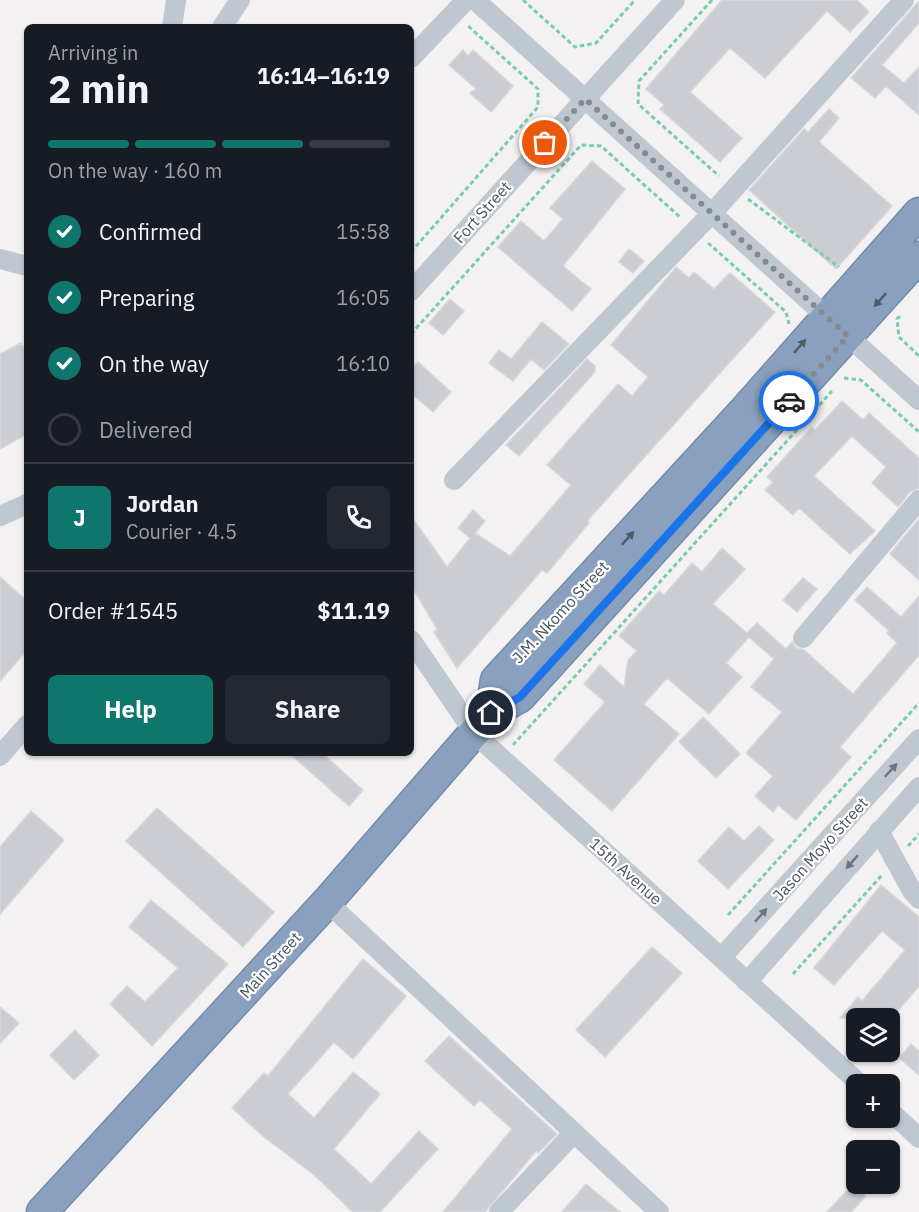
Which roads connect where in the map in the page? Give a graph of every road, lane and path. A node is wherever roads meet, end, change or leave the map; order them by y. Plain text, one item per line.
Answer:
1 (176, 0) edge
2 (240, 0) edge
3 (475, 0) edge
4 (523, 0) edge
5 (635, 0) edge
6 (675, 0) edge
7 (712, 0) edge
8 (904, 0) edge
9 (460, 7) edge
10 (172, 24) edge
11 (225, 24) edge
12 (414, 55) edge
13 (585, 99) junction
14 (733, 189) junction
15 (711, 213) junction
16 (919, 213) edge
17 (695, 230) junction
18 (414, 249) edge
19 (919, 257) edge
20 (0, 259) edge
21 (24, 265) edge
22 (843, 270) dead end
23 (414, 288) edge
24 (905, 311) dead end
25 (837, 326) junction
26 (790, 329) dead end
27 (414, 331) edge
28 (919, 356) edge
29 (919, 400) edge
30 (919, 432) edge
31 (454, 480) dead end
32 (919, 500) edge
33 (24, 505) edge
34 (0, 516) edge
35 (803, 638) dead end
36 (414, 643) edge
37 (919, 703) edge
38 (483, 723) junction
39 (24, 728) edge
40 (919, 739) edge
41 (0, 756) edge
42 (501, 758) junction
43 (919, 787) edge
44 (879, 831) junction
45 (919, 834) edge
46 (895, 861) junction
47 (919, 899) edge
48 (327, 902) junction
49 (728, 915) dead end
50 (721, 958) junction
51 (793, 974) dead end
52 (747, 982) junction
53 (849, 1074) edge
54 (900, 1120) edge
55 (573, 1134) junction
56 (919, 1138) edge
57 (42, 1212) edge
58 (499, 1212) edge
59 (659, 1212) edge

1 - 10 street
2 - 11 street
3 - 13 street
4 - 5 path
6 - 13 street, Fort Street
7 - 14 path
8 - 14 street
9 - 12 street
9 - 18 path
13 - 15 street
13 - 23 street, Fort Street
14 - 15 street
14 - 22 path
15 - 17 street
15 - 25 street
16 - 25 highway, J.M. Nkomo Street
17 - 26 path
17 - 27 path
17 - 31 street
19 -> 25 highway, J.M. Nkomo Street
20 - 21 street
24 - 28 path
25 - 29 street
25 - 38 highway, J.M. Nkomo Street
30 - 42 path
32 - 35 street
33 - 34 street
36 - 38 street, 15th Avenue
37 - 49 path
38 - 42 street, 15th Avenue
38 - 48 highway, Main Street
39 - 41 street
50 -> 40 street, Jason Moyo Street
42 - 50 street, 15th Avenue
43 - 44 street, Jason Moyo Street
44 - 46 street
44 -> 52 street, Jason Moyo Street
45 - 46 path
46 - 47 street
46 - 51 path
48 - 55 street
48 - 57 highway, Main Street
50 - 52 street, 15th Avenue
52 - 53 street, 15th Avenue
54 - 56 street
55 - 58 street
55 - 59 street

